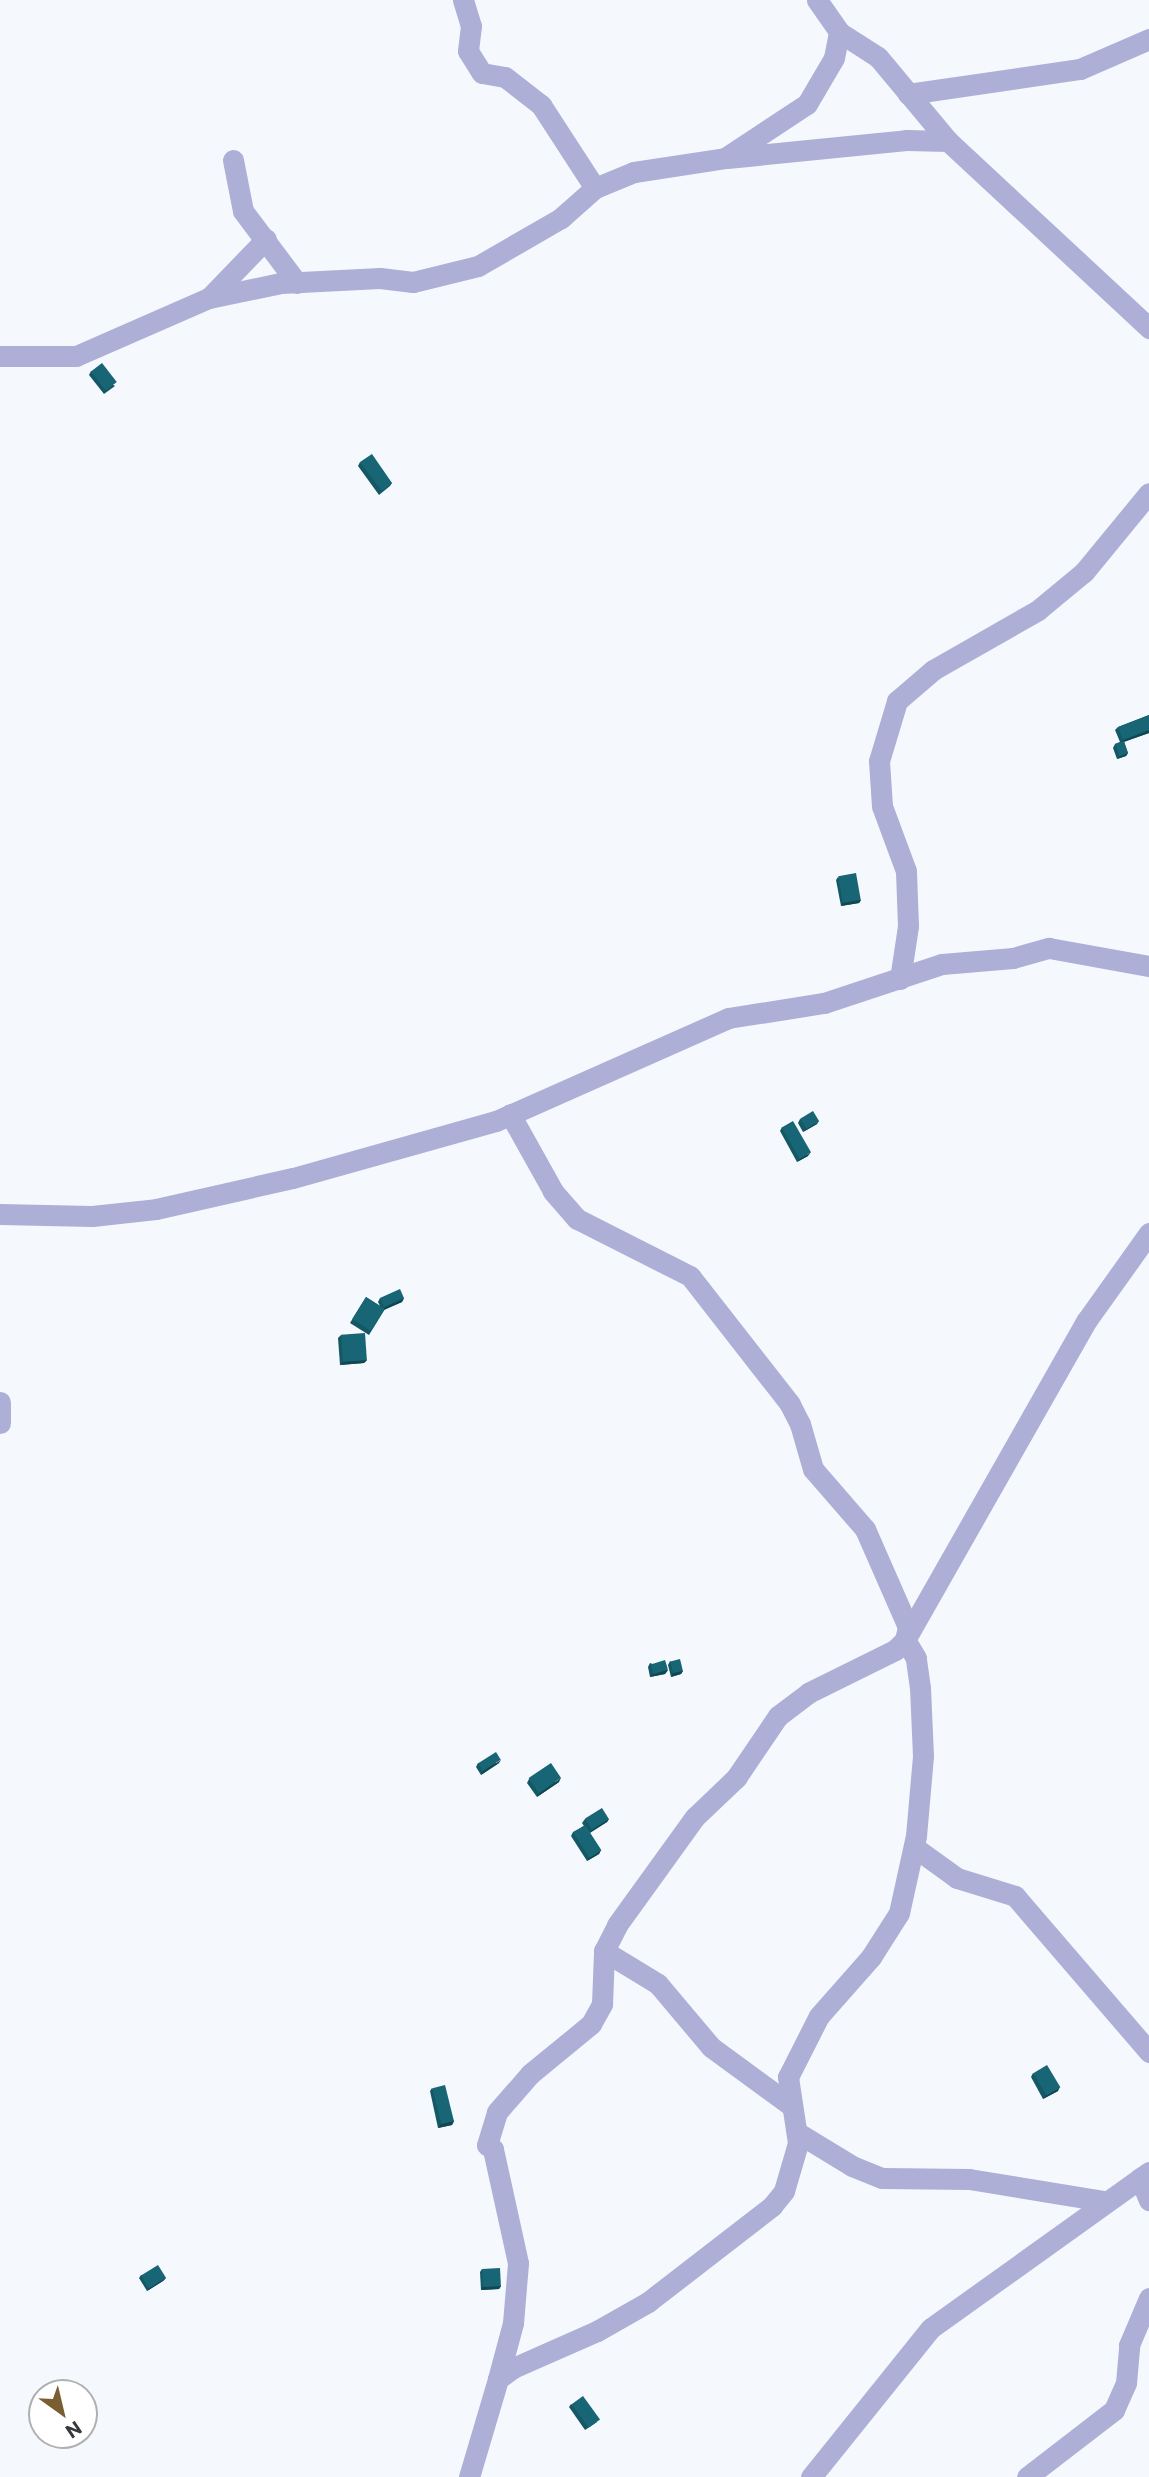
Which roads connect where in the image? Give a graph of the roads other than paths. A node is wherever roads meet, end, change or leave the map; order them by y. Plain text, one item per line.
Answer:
1 (463, 0) edge
2 (817, 0) edge
3 (839, 32) junction
4 (1149, 39) edge
5 (908, 94) junction
6 (948, 141) junction
7 (725, 158) junction
8 (233, 160) dead end
9 (596, 188) junction
10 (266, 239) junction
11 (297, 283) junction
12 (209, 298) junction
13 (1149, 328) edge
14 (0, 356) edge
15 (1149, 493) edge
16 (1149, 966) edge
17 (900, 979) junction
18 (510, 1114) junction
19 (0, 1214) edge
20 (1149, 1233) edge
21 (0, 1402) edge
22 (0, 1423) edge
23 (905, 1640) junction
24 (914, 1847) junction
25 (604, 1951) junction
26 (1149, 2052) edge
27 (789, 2105) junction
28 (798, 2133) junction
29 (1145, 2175) edge
30 (1149, 2200) edge
31 (1104, 2201) junction
32 (1149, 2298) edge
33 (498, 2379) junction
34 (469, 2477) edge
35 (811, 2477) edge
36 (1027, 2477) edge

1 - 9 street
2 - 3 street
3 - 5 street
3 - 7 street
4 - 5 street
5 - 6 street
6 - 7 street
6 - 13 street
7 - 9 street
8 - 10 street
9 - 11 street
10 - 11 street
10 - 12 street
11 - 12 street
12 - 14 street
15 - 17 street
16 - 17 street
17 - 18 street
18 - 19 street
18 - 23 street
20 - 23 street
21 - 22 street
23 - 24 street
23 - 25 street
24 - 26 street
24 - 27 street
25 - 27 street
25 - 33 street
27 - 28 street
28 - 31 street
28 - 33 street
29 - 30 street
29 - 31 street
31 - 35 street
32 - 36 street
33 - 34 street

